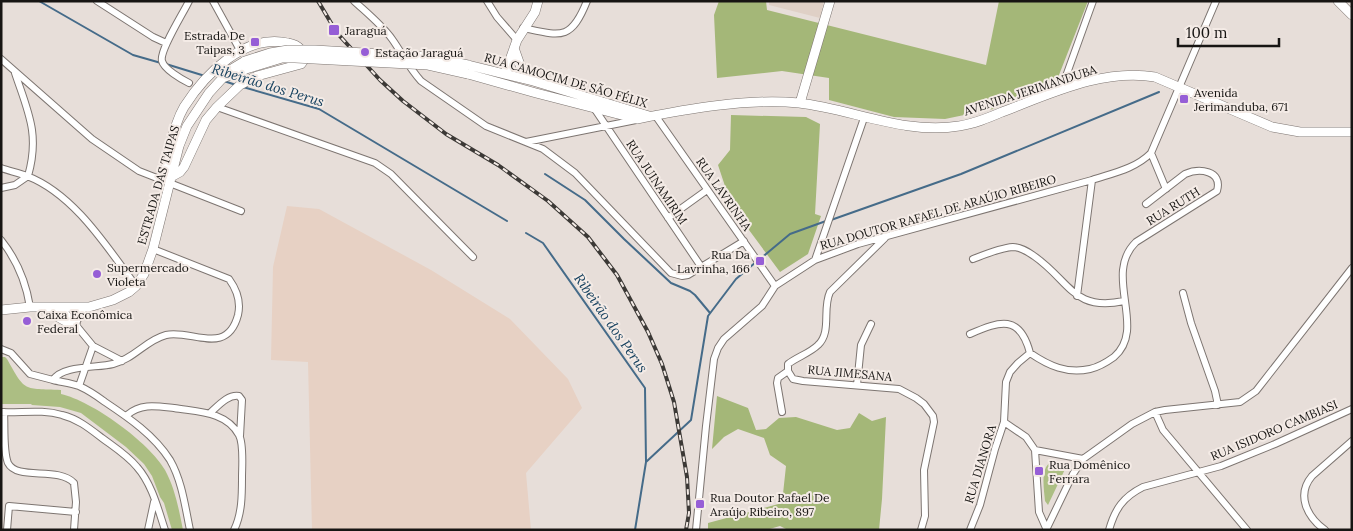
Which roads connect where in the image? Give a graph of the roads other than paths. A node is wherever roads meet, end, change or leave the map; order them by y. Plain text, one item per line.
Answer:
1 (97, 1) edge
2 (190, 1) edge
3 (213, 1) edge
4 (354, 1) edge
5 (488, 1) edge
6 (538, 1) edge
7 (587, 1) edge
8 (830, 1) edge
9 (1093, 1) edge
10 (1216, 1) edge
11 (1338, 1) edge
12 (1352, 15) edge
13 (524, 28) junction
14 (166, 43) junction
15 (515, 44) junction
16 (240, 50) junction
17 (1, 59) edge
18 (468, 69) junction
19 (15, 72) junction
20 (505, 74) junction
21 (533, 81) junction
22 (188, 83) dead end
23 (1178, 87) junction
24 (1061, 90) junction
25 (800, 104) junction
26 (217, 107) junction
27 (594, 108) junction
28 (652, 116) junction
29 (864, 118) junction
30 (638, 119) junction
31 (605, 126) junction
32 (1352, 132) edge
33 (526, 142) junction
34 (1150, 153) junction
35 (1, 168) edge
36 (28, 176) junction
37 (170, 180) junction
38 (1092, 180) junction
39 (1, 188) edge
40 (1166, 189) junction
41 (707, 190) junction
42 (1146, 204) dead end
43 (241, 211) dead end
44 (668, 218) junction
45 (886, 236) junction
46 (1, 240) edge
47 (744, 241) junction
48 (153, 249) junction
49 (472, 257) dead end
50 (973, 259) dead end
51 (816, 260) junction
52 (702, 268) junction
53 (1352, 268) edge
54 (136, 286) junction
55 (776, 286) junction
56 (1183, 293) dead end
57 (1077, 296) junction
58 (1124, 300) junction
59 (30, 307) junction
60 (61, 307) junction
61 (42, 308) junction
62 (84, 308) junction
63 (1, 310) edge
64 (871, 324) dead end
65 (76, 327) junction
66 (970, 334) dead end
67 (93, 346) junction
68 (1, 349) edge
69 (1030, 353) junction
70 (122, 361) junction
71 (84, 368) junction
72 (788, 371) junction
73 (52, 380) junction
74 (857, 385) junction
75 (79, 386) junction
76 (1218, 405) junction
77 (1352, 409) edge
78 (3, 412) edge
79 (782, 412) dead end
80 (1155, 412) junction
81 (210, 414) junction
82 (127, 415) junction
83 (1004, 422) junction
84 (240, 436) junction
85 (1352, 441) edge
86 (1035, 450) junction
87 (1083, 459) junction
88 (1199, 472) junction
89 (154, 500) junction
90 (76, 512) junction
91 (1046, 529) edge
92 (7, 530) edge
93 (74, 530) edge
94 (148, 530) edge
95 (165, 530) edge
96 (190, 530) edge
97 (234, 530) edge
98 (696, 530) edge
99 (921, 530) edge
100 (970, 530) edge
101 (1109, 530) edge
102 (1247, 530) edge
103 (1325, 530) edge

1 - 14 street
2 - 14 street
3 - 16 street
4 - 33 street
5 - 15 street
6 - 13 main road
7 - 13 street
8 - 25 main road
9 - 24 street
10 - 23 street
11 - 12 main road
13 - 15 main road
14 - 22 street
15 - 20 main road
15 - 21 main road
16 - 26 main road
16 - 37 main road
17 - 19 street
18 - 20 main road, RUA CAMOCIM DE SÃO FÉLIX
18 - 27 main road, RUA CAMOCIM DE SÃO FÉLIX
18 - 37 main road, ESTRADA DAS TAIPAS, bridge
19 - 36 street
19 - 37 street
20 - 21 main road, RUA CAMOCIM DE SÃO FÉLIX
21 - 28 main road, RUA CAMOCIM DE SÃO FÉLIX
23 - 24 main road, AVENIDA JERIMANDUBA
23 - 32 main road, AVENIDA JERIMANDUBA
23 - 34 street
24 - 29 main road, AVENIDA JERIMANDUBA
25 - 28 main road, AVENIDA JERIMANDUBA
25 - 29 main road, AVENIDA JERIMANDUBA
26 - 37 main road
26 - 49 street
27 - 30 main road, RUA CAMOCIM DE SÃO FÉLIX
27 - 31 street, RUA JUINAMIRIM
28 - 30 main road, RUA CAMOCIM DE SÃO FÉLIX
28 - 41 street, RUA LAVRINHA
29 - 51 street
30 - 31 street
31 - 33 street
31 - 44 street, RUA JUINAMIRIM
33 - 52 street
34 - 38 street, RUA DOUTOR RAFAEL DE ARAÚJO RIBEIRO
34 - 40 street
35 - 36 street
36 - 39 street
36 - 54 street
37 - 43 street
37 - 48 main road, ESTRADA DAS TAIPAS
38 - 45 street, RUA DOUTOR RAFAEL DE ARAÚJO RIBEIRO
38 - 57 street
40 - 42 street, RUA RUTH
40 - 58 street, RUA RUTH
41 - 44 street
41 - 47 street, RUA LAVRINHA
44 - 52 street, RUA JUINAMIRIM
45 - 51 street, RUA DOUTOR RAFAEL DE ARAÚJO RIBEIRO
45 - 72 street
46 - 59 street
47 - 52 street
47 - 55 street, RUA LAVRINHA
48 - 54 main road, ESTRADA DAS TAIPAS
48 - 70 street
50 - 57 street
51 - 55 street, RUA DOUTOR RAFAEL DE ARAÚJO RIBEIRO
53 - 76 street
54 - 62 main road
55 - 98 street, RUA DOUTOR RAFAEL DE ARAÚJO RIBEIRO
56 - 76 street
57 - 58 street
58 - 69 street
59 - 61 main road
59 - 63 main road
60 - 61 main road
60 - 62 main road
60 - 65 street
61 - 65 main road
62 - 65 street
64 - 74 street
65 - 67 street
66 - 69 street
67 - 70 street
67 - 71 street
68 - 73 street
69 - 83 street, RUA DIANORA
70 - 71 street
71 - 73 street
71 - 75 street
72 - 74 street, RUA JIMESANA
72 - 79 street
73 - 75 street
74 - 99 street, RUA JIMESANA
75 - 82 street
76 - 80 street
77 - 88 street, RUA ISIDORO CAMBIASI
78 - 89 street
78 - 90 street
80 - 87 street
80 - 88 street
81 - 82 street
81 - 84 street
81 - 84 street
82 - 96 street
83 - 86 street
83 - 100 street, RUA DIANORA
84 - 97 street
85 - 103 street
86 - 87 street
86 - 91 street
87 - 91 street
88 - 101 street, RUA ISIDORO CAMBIASI
88 - 102 street
89 - 94 street
89 - 95 street
90 - 92 street
90 - 93 street

